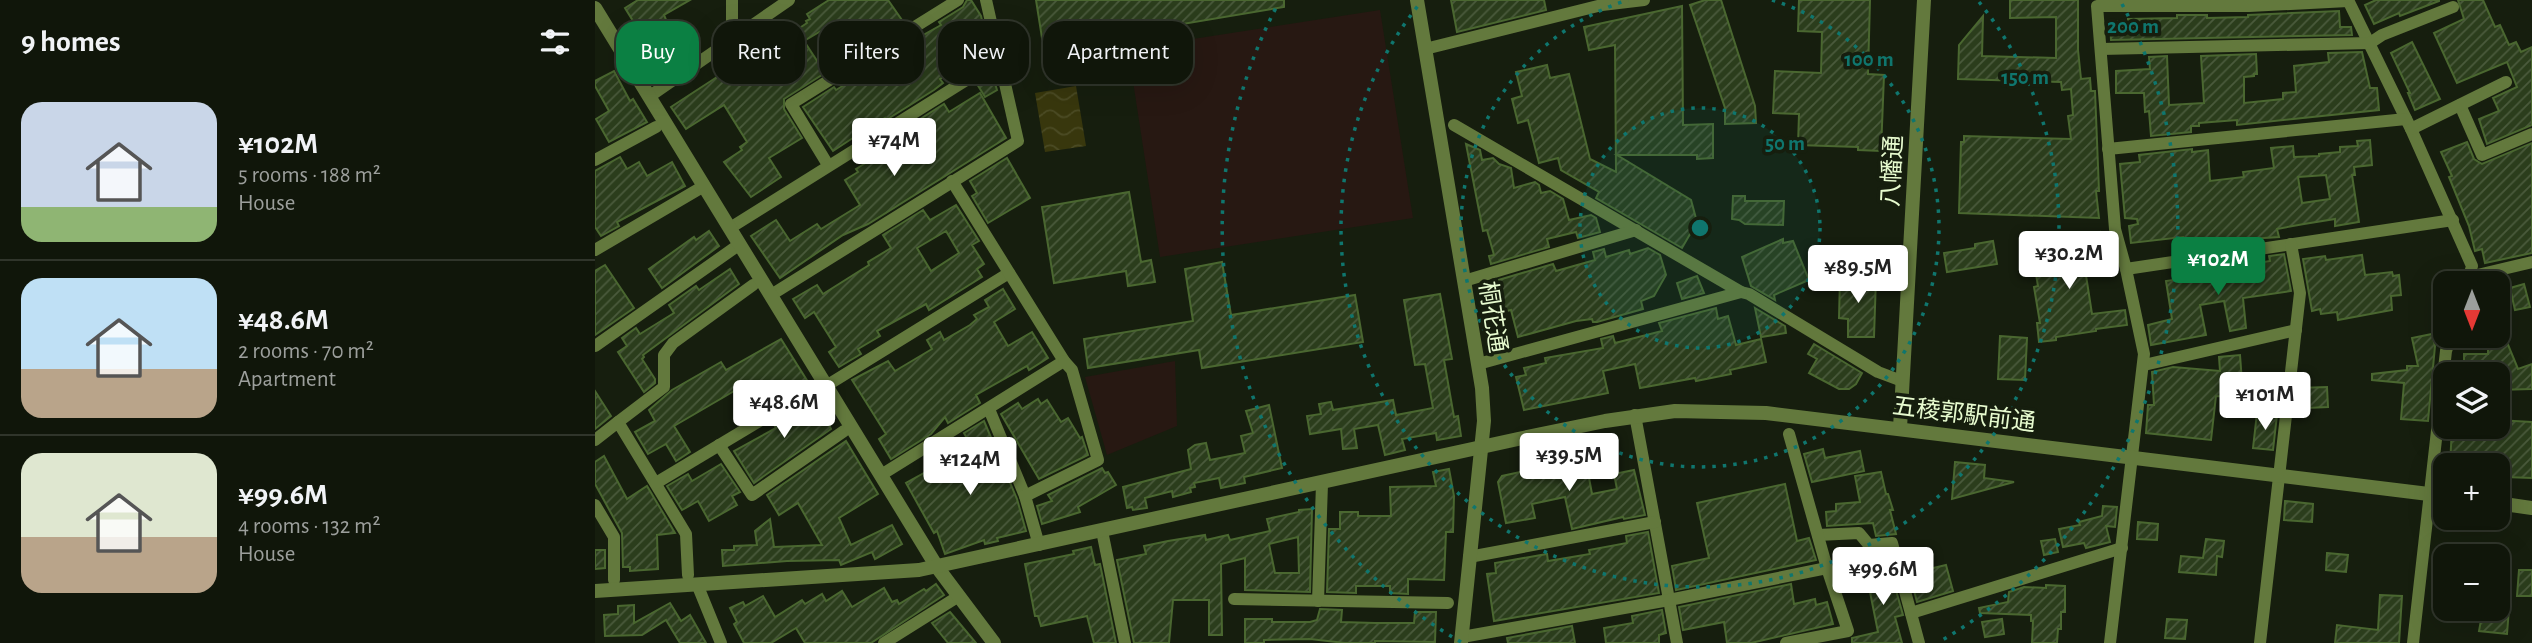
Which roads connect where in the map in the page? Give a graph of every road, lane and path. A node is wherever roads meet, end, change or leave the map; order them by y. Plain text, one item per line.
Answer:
1 (732, 0) edge
2 (789, 0) edge
3 (958, 0) edge
4 (986, 0) edge
5 (1417, 0) edge
6 (1644, 0) edge
7 (1924, 0) edge
8 (2348, 0) edge
9 (2097, 3) edge
10 (2453, 7) dead end
11 (595, 8) edge
12 (732, 21) edge
13 (758, 21) edge
14 (991, 21) edge
15 (2370, 43) junction
16 (1425, 49) junction
17 (2102, 49) junction
18 (713, 52) edge
19 (2506, 82) dead end
20 (961, 84) edge
21 (1005, 84) edge
22 (650, 96) junction
23 (2460, 105) junction
24 (2409, 124) junction
25 (1454, 125) dead end
26 (656, 127) dead end
27 (2532, 134) edge
28 (2108, 149) junction
29 (595, 160) edge
30 (828, 165) junction
31 (953, 181) junction
32 (704, 186) junction
33 (2453, 220) junction
34 (730, 228) junction
35 (1636, 230) junction
36 (740, 244) junction
37 (2291, 244) junction
38 (595, 250) edge
39 (2532, 262) edge
40 (2126, 269) junction
41 (2471, 271) edge
42 (2500, 271) edge
43 (1009, 272) junction
44 (1464, 281) junction
45 (753, 285) dead end
46 (1741, 292) junction
47 (771, 295) junction
48 (2296, 330) junction
49 (595, 346) edge
50 (2447, 348) edge
51 (1064, 361) junction
52 (1478, 365) junction
53 (2144, 365) junction
54 (1902, 382) junction
55 (821, 386) junction
56 (989, 409) junction
57 (1635, 415) junction
58 (618, 422) junction
59 (1899, 428) junction
60 (843, 431) dead end
61 (1789, 433) dead end
62 (595, 440) edge
63 (719, 445) junction
64 (1480, 447) junction
65 (2440, 453) edge
66 (2133, 458) junction
67 (881, 475) junction
68 (2280, 476) junction
69 (656, 483) junction
70 (1322, 484) junction
71 (2433, 495) edge
72 (1025, 496) junction
73 (595, 505) edge
74 (2510, 505) edge
75 (2532, 508) edge
76 (1655, 522) junction
77 (2433, 525) edge
78 (1102, 531) junction
79 (1818, 535) junction
80 (1039, 545) junction
81 (2122, 548) junction
82 (1469, 557) junction
83 (937, 567) junction
84 (1827, 568) junction
85 (614, 580) dead end
86 (693, 580) junction
87 (595, 591) edge
88 (959, 596) junction
89 (1234, 599) dead end
90 (1669, 600) junction
91 (1318, 601) junction
92 (1448, 603) dead end
93 (1912, 613) junction
94 (1461, 640) edge
95 (721, 643) edge
96 (884, 643) edge
97 (994, 643) edge
98 (1125, 643) edge
99 (1677, 643) edge
100 (1786, 643) edge
101 (1919, 643) edge
102 (2110, 643) edge
103 (2260, 643) edge
104 (2413, 643) edge

1 - 12 street
2 - 13 street
3 - 30 street
4 - 14 street
5 - 16 street, 桐花通
6 - 16 street
7 - 54 street, 八幡通
8 - 9 street
8 - 15 street
9 - 17 street
10 - 15 street
11 - 22 street
15 - 17 street
15 - 24 street
16 - 44 street, 桐花通
17 - 28 street
18 - 22 street
19 - 23 street
20 - 30 street
21 - 31 street
22 - 32 street
23 - 24 street
23 - 27 street
24 - 28 street
24 - 33 street
25 - 35 street
26 - 29 street
28 - 40 street
30 - 34 street
31 - 43 street
31 - 47 street
32 - 34 street
32 - 38 street
33 - 37 street
33 - 41 street
34 - 36 street
35 - 44 street
35 - 46 street
36 - 47 street
36 - 49 street
37 - 40 street
37 - 48 street
39 - 42 street
40 - 53 street
43 - 51 street
43 - 55 street
44 - 52 street, 桐花通
45 - 58 street
46 - 52 street
46 - 54 street
47 - 55 street
48 - 53 street
48 - 68 street
50 - 65 street
51 - 56 street
51 - 72 street
52 - 64 street, 桐花通
53 - 66 street
54 - 59 street, 八幡通
55 - 63 street
55 - 67 street
56 - 67 street
56 - 72 street
57 - 59 street, 五稜郭駅前通
57 - 64 street, 五稜郭駅前通
57 - 76 street
58 - 62 street
58 - 69 street
59 - 66 street, 五稜郭駅前通
60 - 63 street
61 - 79 street
63 - 69 street
64 - 70 street, 五稜郭駅前通
64 - 82 street, 桐花通
66 - 68 street, 五稜郭駅前通
66 - 81 street
67 - 83 street
68 - 71 street, 五稜郭駅前通
68 - 103 street
69 - 86 street
70 - 78 street, 五稜郭駅前通
70 - 91 street
72 - 80 street
73 - 85 street
74 - 75 street
76 - 82 street
76 - 90 street
77 - 104 street
78 - 80 street, 五稜郭駅前通
78 - 98 street
79 - 84 street
79 - 93 street
80 - 83 street, 五稜郭駅前通
81 - 93 street
81 - 102 street
82 - 94 street, 桐花通
83 - 86 street, 五稜郭駅前通
83 - 88 street
84 - 90 street
84 - 100 street
86 - 87 street, 五稜郭駅前通
86 - 95 street
88 - 96 street
88 - 97 street
89 - 91 street
90 - 94 street
90 - 99 street
91 - 92 street
93 - 101 street

